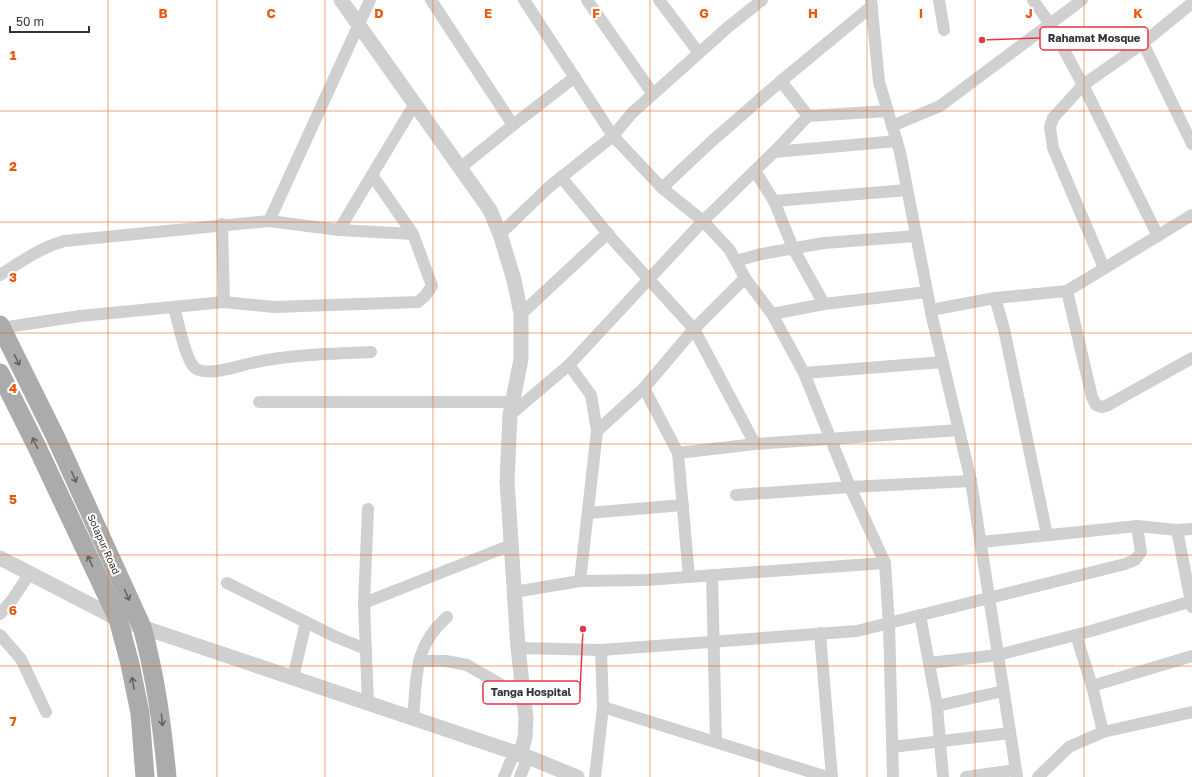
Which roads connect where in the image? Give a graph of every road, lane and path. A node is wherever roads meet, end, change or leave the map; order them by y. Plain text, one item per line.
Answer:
1 (341, 0) edge
2 (370, 0) edge
3 (432, 0) edge
4 (587, 0) edge
5 (659, 0) edge
6 (762, 0) edge
7 (939, 0) edge
8 (1033, 0) edge
9 (1082, 0) edge
10 (527, 1) edge
11 (871, 3) edge
12 (1192, 3) edge
13 (1050, 24) junction
14 (358, 25) junction
15 (944, 30) dead end
16 (1142, 42) junction
17 (699, 53) junction
18 (575, 77) junction
19 (781, 81) junction
20 (1084, 85) junction
21 (653, 94) junction
22 (414, 105) junction
23 (888, 111) junction
24 (808, 116) junction
25 (514, 124) junction
26 (892, 126) junction
27 (613, 136) junction
28 (897, 141) junction
29 (1192, 144) edge
30 (774, 152) junction
31 (460, 168) junction
32 (755, 171) junction
33 (372, 175) junction
34 (561, 177) junction
35 (662, 188) junction
36 (907, 190) junction
37 (774, 201) junction
38 (1192, 215) edge
39 (269, 221) junction
40 (703, 221) junction
41 (222, 224) junction
42 (339, 230) junction
43 (413, 234) junction
44 (500, 234) junction
45 (608, 234) junction
46 (916, 236) junction
47 (1158, 236) junction
48 (793, 248) junction
49 (736, 261) junction
50 (1104, 268) junction
51 (0, 275) edge
52 (745, 278) junction
53 (649, 279) junction
54 (1067, 290) junction
55 (927, 292) junction
56 (996, 298) junction
57 (224, 302) junction
58 (824, 304) junction
59 (174, 307) junction
60 (931, 310) junction
61 (521, 314) junction
62 (772, 314) junction
63 (0, 327) edge
64 (694, 329) junction
65 (371, 352) dead end
66 (1192, 358) edge
67 (943, 362) junction
68 (569, 365) junction
69 (0, 373) edge
70 (804, 374) junction
71 (644, 388) junction
72 (259, 402) dead end
73 (511, 408) junction
74 (959, 430) junction
75 (597, 431) junction
76 (830, 439) junction
77 (755, 444) junction
78 (678, 453) junction
79 (972, 481) junction
80 (850, 487) junction
81 (736, 495) dead end
82 (683, 505) junction
83 (368, 509) dead end
84 (588, 513) junction
85 (1137, 526) junction
86 (1192, 529) edge
87 (1177, 530) junction
88 (1047, 536) junction
89 (982, 542) junction
90 (511, 545) junction
91 (0, 558) edge
92 (885, 563) junction
93 (30, 574) junction
94 (712, 575) junction
95 (689, 577) junction
96 (580, 581) junction
97 (227, 583) dead end
98 (514, 592) junction
99 (989, 597) junction
100 (1191, 603) edge
101 (364, 604) junction
102 (0, 614) edge
103 (920, 615) junction
104 (447, 617) dead end
105 (118, 619) junction
106 (306, 622) junction
107 (889, 624) junction
108 (142, 627) junction
109 (820, 633) junction
110 (0, 635) edge
111 (1076, 635) junction
112 (712, 641) junction
113 (518, 648) junction
114 (366, 649) junction
115 (601, 650) junction
116 (998, 655) junction
117 (1192, 656) edge
118 (419, 661) junction
119 (929, 663) junction
120 (293, 678) junction
121 (1092, 686) junction
122 (1003, 691) junction
123 (524, 698) junction
124 (368, 704) junction
125 (937, 706) junction
126 (603, 707) junction
127 (46, 712) dead end
128 (1192, 712) edge
129 (413, 719) junction
130 (1103, 732) junction
131 (1010, 733) junction
132 (716, 742) junction
133 (940, 742) junction
134 (892, 747) junction
135 (521, 755) junction
136 (1016, 774) edge
137 (145, 777) edge
138 (167, 777) edge
139 (504, 777) edge
140 (520, 777) edge
141 (577, 777) edge
142 (595, 777) edge
143 (827, 777) edge
144 (832, 777) edge
145 (893, 777) edge
146 (943, 777) edge
147 (966, 777) edge
148 (1038, 777) edge

1 - 14 street
2 - 14 street
3 - 25 street
4 - 21 street
5 - 17 street
6 - 17 street
7 - 15 street
8 - 13 street
9 - 13 street
10 - 18 street
11 - 19 street
11 - 23 street
12 - 16 street
13 - 20 street
13 - 26 street
14 - 22 street
14 - 39 street
16 - 20 street
16 - 29 street
17 - 21 street
18 - 25 street
18 - 27 street
19 - 24 street
19 - 35 street
20 - 47 street
20 - 50 street
21 - 27 street
22 - 31 street
22 - 33 street
23 - 24 street
23 - 26 street
24 - 30 street
25 - 31 street
26 - 28 street
27 - 34 street
27 - 35 street
28 - 30 street
28 - 36 street
30 - 32 street
31 - 44 street
32 - 37 street
32 - 40 street
33 - 42 street
33 - 43 street
34 - 44 street
34 - 45 street
35 - 40 street
36 - 37 street
36 - 46 street
37 - 48 street
38 - 47 street
39 - 41 street
39 - 42 street
40 - 49 street
40 - 53 street
41 - 51 street
41 - 57 street
42 - 43 street
43 - 57 street
44 - 61 street
45 - 53 street
45 - 61 street
46 - 48 street
46 - 55 street
47 - 50 street
48 - 49 street
48 - 58 street
49 - 52 street
50 - 54 street
52 - 62 street
52 - 64 street
53 - 64 street
53 - 68 street
54 - 56 street
54 - 66 street
55 - 58 street
55 - 60 street
56 - 60 street
56 - 88 street
57 - 59 street
58 - 62 street
59 - 63 street
59 - 65 street
60 - 67 street
61 - 73 street
62 - 70 street
63 -> 108 main road, Solapur Road
64 - 71 street
64 - 77 street
67 - 70 street
67 - 74 street
68 - 73 street
68 - 75 street
105 -> 69 main road, Solapur Road
70 - 76 street
71 - 75 street
71 - 78 street
72 - 73 street
73 - 90 street
74 - 76 street
74 - 79 street
75 - 84 street
76 - 77 street
76 - 80 street
77 - 78 street
78 - 82 street
79 - 80 street
79 - 89 street
80 - 81 street
80 - 92 street
82 - 84 street
82 - 95 street
83 - 101 street
84 - 96 street
85 - 87 street
85 - 88 street
85 - 99 street
86 - 87 street
87 - 100 street
88 - 89 street
89 - 99 street
90 - 98 street
90 - 101 street
91 - 93 street
92 - 94 street
92 - 107 street
93 - 102 street
93 - 105 street
94 - 95 street
94 - 112 street
95 - 96 street
96 - 98 street
97 - 106 street
98 - 113 street
99 - 103 street
99 - 116 street
100 - 111 street
101 - 114 street
103 - 107 street
103 - 119 street
104 - 118 street
105 - 108 street
137 -> 105 main road, Solapur Road
106 - 114 street
106 - 120 street
107 - 109 street
107 - 134 street
108 - 120 street
108 -> 138 main road, Solapur Road
109 - 112 street
109 - 144 street
110 - 127 street
111 - 116 street
111 - 121 street
112 - 115 street
112 - 132 street
113 - 115 street
113 - 123 street
114 - 124 street
115 - 126 street
116 - 119 street
116 - 122 street
117 - 121 street
118 - 123 street
118 - 129 street
119 - 125 street
120 - 124 street
121 - 130 street
122 - 125 street
122 - 131 street
123 - 135 street
124 - 129 street
125 - 133 street
126 - 132 street
126 - 142 street
128 - 130 street
129 - 135 street
130 - 148 street
131 - 133 street
131 - 136 street
132 - 143 street
133 - 134 street
133 - 146 street
134 - 145 street
135 - 139 street
135 - 140 street
135 - 141 street
136 - 147 street

